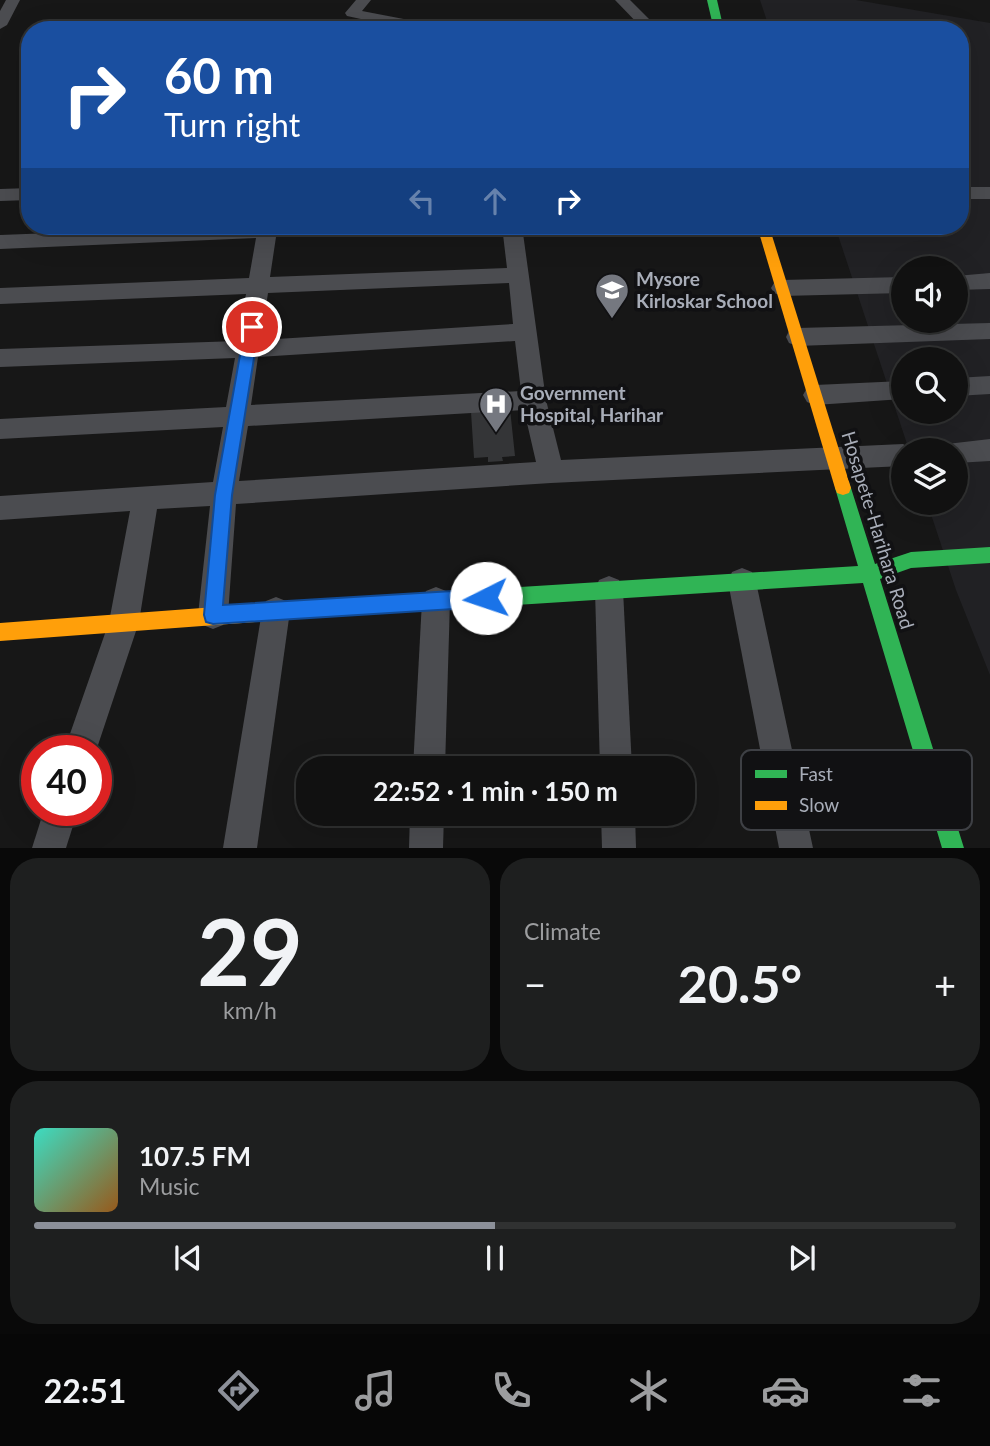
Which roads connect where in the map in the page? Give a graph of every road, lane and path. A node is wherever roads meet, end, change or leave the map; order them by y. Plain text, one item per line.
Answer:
1 (13, 0) edge
2 (363, 0) edge
3 (622, 0) edge
4 (712, 0) edge
5 (391, 21) edge
6 (644, 21) edge
7 (717, 21) edge
8 (0, 25) edge
9 (969, 192) edge
10 (990, 193) edge
11 (21, 194) edge
12 (0, 195) edge
13 (144, 235) edge
14 (266, 235) edge
15 (513, 235) edge
16 (766, 235) edge
17 (0, 242) edge
18 (516, 275) junction
19 (990, 281) edge
20 (968, 282) edge
21 (258, 285) junction
22 (891, 285) edge
23 (782, 288) junction
24 (0, 296) edge
25 (990, 331) edge
26 (526, 332) junction
27 (797, 337) junction
28 (248, 349) junction
29 (0, 358) edge
30 (990, 385) edge
31 (968, 386) edge
32 (891, 391) edge
33 (815, 395) junction
34 (534, 400) junction
35 (237, 418) junction
36 (0, 429) edge
37 (990, 450) edge
38 (968, 451) edge
39 (891, 456) edge
40 (835, 460) junction
41 (551, 472) junction
42 (224, 495) junction
43 (145, 500) junction
44 (0, 508) edge
45 (990, 555) edge
46 (870, 574) junction
47 (741, 582) junction
48 (609, 590) junction
49 (436, 601) junction
50 (276, 611) junction
51 (213, 615) junction
52 (124, 622) junction
53 (0, 632) edge
54 (85, 735) edge
55 (776, 750) edge
56 (923, 750) edge
57 (430, 756) edge
58 (616, 756) edge
59 (56, 826) edge
60 (427, 826) edge
61 (618, 826) edge
62 (792, 830) edge
63 (948, 830) edge
64 (49, 848) edge
65 (240, 848) edge
66 (426, 848) edge
67 (619, 848) edge
68 (796, 848) edge
69 (953, 848) edge

1 - 8 street
2 - 5 street
3 - 6 street
4 - 7 street
9 - 10 street
11 - 12 street
13 - 17 street
14 - 21 street
15 - 18 street
16 - 23 street, Hosapete-Harihara Road
18 - 21 street
18 - 26 street
19 - 20 street
21 - 24 street
21 - 28 street
22 - 23 street
23 - 27 street, Hosapete-Harihara Road
25 - 27 street
26 - 28 street
26 - 34 street
27 - 33 street, Hosapete-Harihara Road
28 - 29 street
28 - 35 street
30 - 31 street
32 - 33 street
33 - 40 street, Hosapete-Harihara Road
34 - 35 street
34 - 41 street
35 - 36 street
35 - 42 street
37 - 38 street
39 - 40 street
40 - 41 street
40 - 46 street, Hosapete-Harihara Road
41 - 42 street
42 - 43 street
42 - 51 street
43 - 44 street
43 - 52 street
45 - 46 street
46 - 47 street
46 - 56 street, Hosapete-Harihara Road
47 - 48 street
47 - 55 street
48 - 49 street
48 - 58 street
49 - 50 street
49 - 57 street
50 - 51 street
50 - 65 street
51 - 52 street
52 - 53 street
52 - 54 street
59 - 64 street
60 - 66 street
61 - 67 street
62 - 68 street
63 - 69 street, Hosapete-Harihara Road

